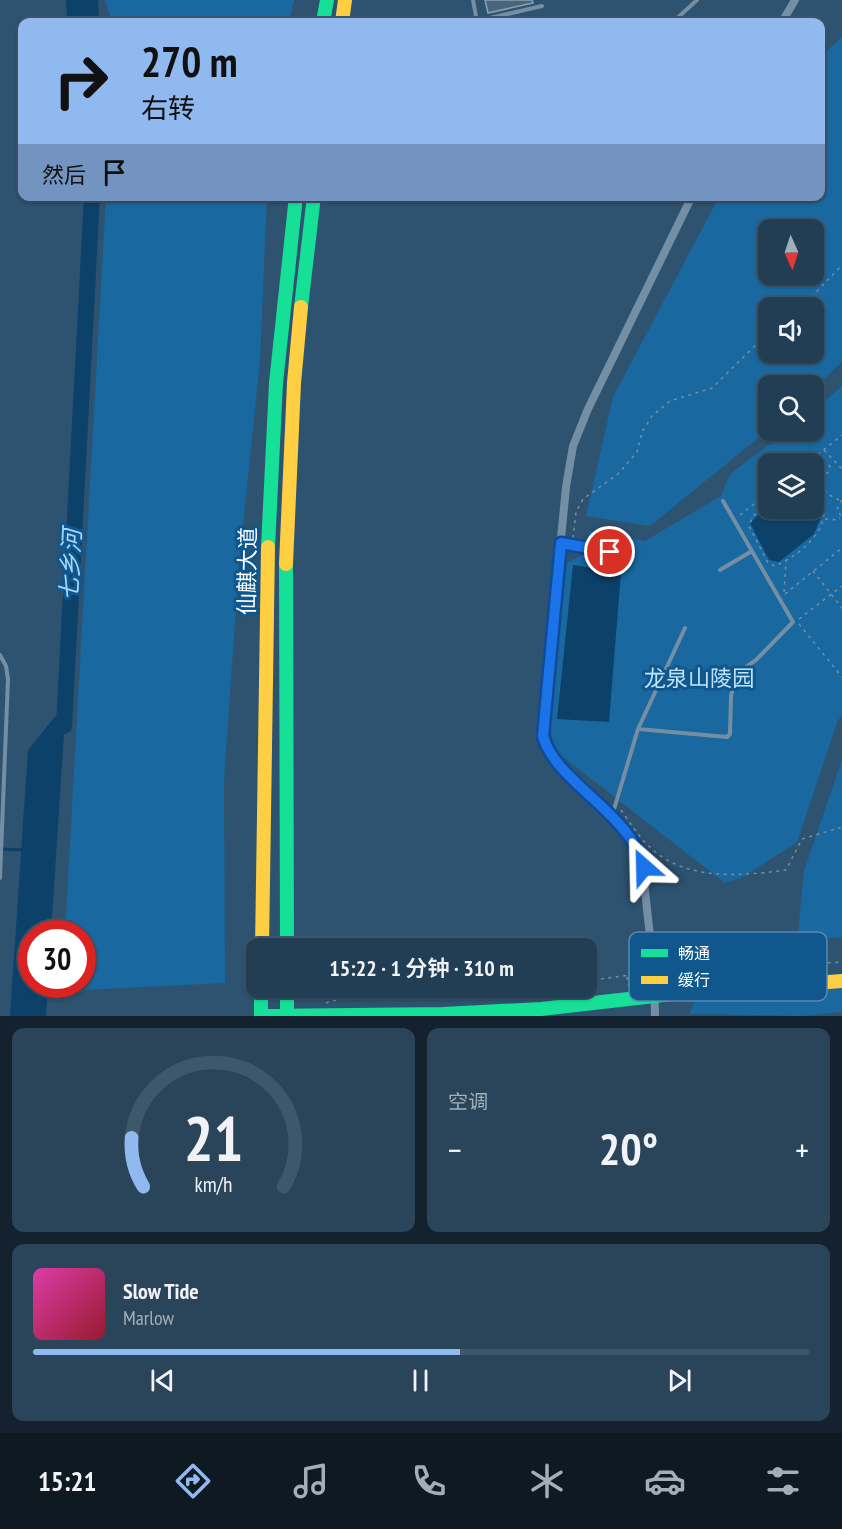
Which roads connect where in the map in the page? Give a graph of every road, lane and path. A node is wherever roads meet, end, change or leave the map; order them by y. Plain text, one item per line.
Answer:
1 (327, 0) edge
2 (345, 0) edge
3 (473, 0) edge
4 (697, 0) edge
5 (795, 0) edge
6 (542, 6) dead end
7 (324, 18) edge
8 (343, 18) edge
9 (476, 18) edge
10 (493, 18) edge
11 (677, 18) edge
12 (785, 18) edge
13 (295, 201) edge
14 (313, 201) edge
15 (690, 201) edge
16 (842, 264) edge
17 (811, 297) edge
18 (758, 343) edge
19 (842, 435) edge
20 (824, 449) junction
21 (819, 453) edge
22 (824, 463) edge
23 (842, 469) edge
24 (824, 474) joint
25 (723, 501) dead end
26 (758, 501) edge
27 (841, 501) edge
28 (758, 512) edge
29 (841, 518) edge
30 (824, 519) joint
31 (734, 520) junction
32 (561, 543) junction
33 (572, 545) junction
34 (842, 548) edge
35 (752, 551) junction
36 (633, 556) dead end
37 (786, 561) junction
38 (720, 570) dead end
39 (813, 571) junction
40 (842, 586) edge
41 (832, 594) junction
42 (842, 608) edge
43 (685, 628) dead end
44 (0, 655) edge
45 (842, 677) edge
46 (638, 729) junction
47 (617, 804) junction
48 (612, 817) junction
49 (842, 827) edge
50 (0, 878) edge
51 (649, 932) edge
52 (262, 938) edge
53 (286, 938) edge
54 (842, 962) edge
55 (827, 963) edge
56 (627, 976) joint
57 (597, 980) edge
58 (842, 981) edge
59 (827, 982) edge
60 (628, 986) dead end
61 (261, 998) edge
62 (287, 998) edge
63 (342, 998) edge
64 (629, 998) edge
65 (654, 1001) edge
66 (320, 1005) dead end
67 (262, 1016) edge
68 (287, 1016) edge
69 (655, 1016) edge

1 - 7 main road
2 - 8 main road
3 - 9 lane
4 - 11 lane
5 - 12 street
6 - 10 lane
13 - 52 main road, 仙麒大道
14 - 53 main road, 仙麒大道
15 - 32 street
16 - 17 path
18 - 33 path
19 - 20 path
20 - 21 path
20 - 23 path
22 - 24 path
24 - 27 path
25 - 31 lane
26 - 31 path
27 - 29 path
28 - 37 path
29 - 30 path
30 - 37 path
31 - 35 lane
32 - 33 lane
32 - 48 street
33 - 36 lane
34 - 39 path
35 - 38 lane
35 - 46 lane
37 - 39 path
39 - 41 path
40 - 41 path
41 - 42 path
41 - 45 path
43 - 46 lane
44 - 50 lane
46 - 47 lane
47 - 48 lane
47 - 49 path
48 - 51 street
54 - 55 path
56 - 57 path
56 - 60 path
58 - 59 main road
61 - 67 main road
62 - 68 main road
63 - 66 path
64 - 68 main road
65 - 69 street
67 - 68 main road

